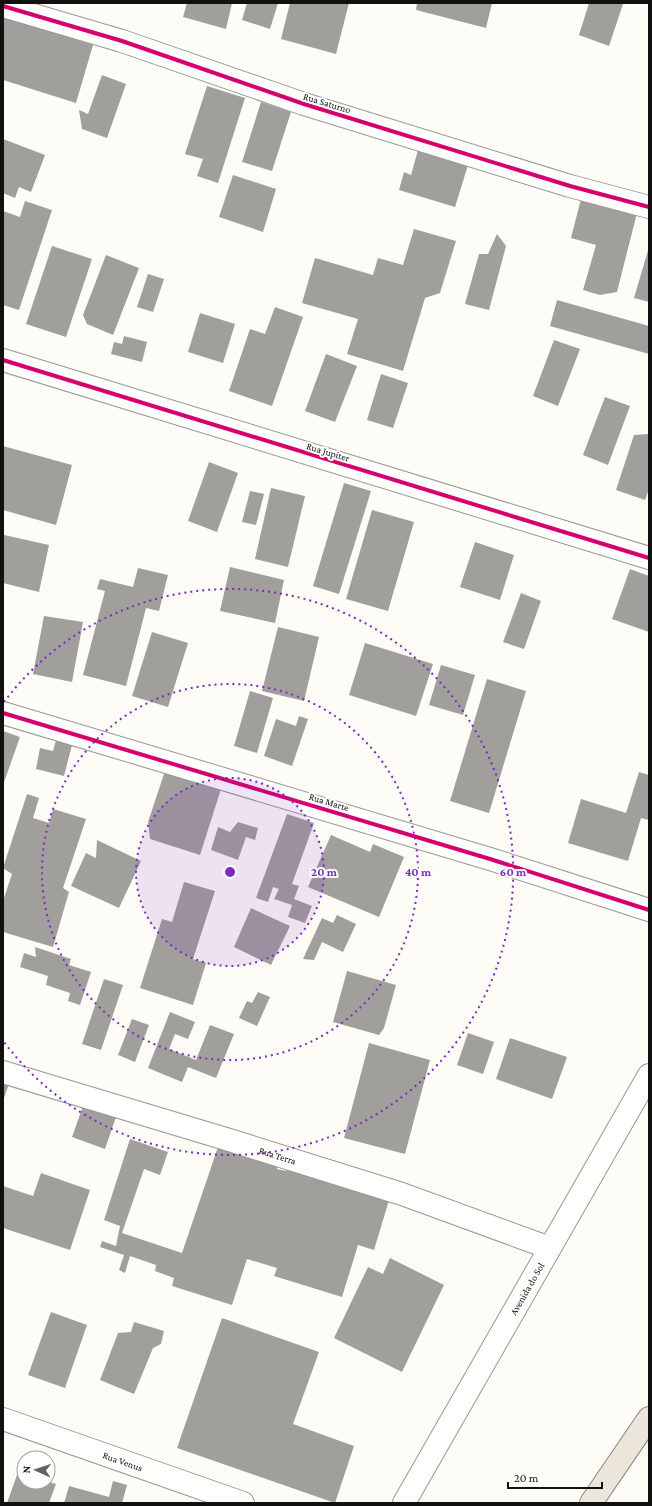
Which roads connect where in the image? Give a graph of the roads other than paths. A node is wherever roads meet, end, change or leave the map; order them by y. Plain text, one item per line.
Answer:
1 (3, 6) edge
2 (649, 207) edge
3 (3, 360) edge
4 (649, 558) edge
5 (3, 713) edge
6 (649, 910) edge
7 (3, 1072) edge
8 (649, 1075) edge
9 (550, 1248) junction
10 (649, 1418) edge
11 (3, 1419) edge
12 (407, 1502) edge
13 (243, 1503) edge
14 (591, 1503) edge

1 - 2 street, Rua Saturno
3 - 4 street, Rua Jupiter
5 - 6 street, Rua Marte
7 - 9 street, Rua Terra
8 - 9 street, Avenida do Sol
9 - 12 street, Avenida do Sol
10 - 14 highway
11 - 13 street, Rua Venus

